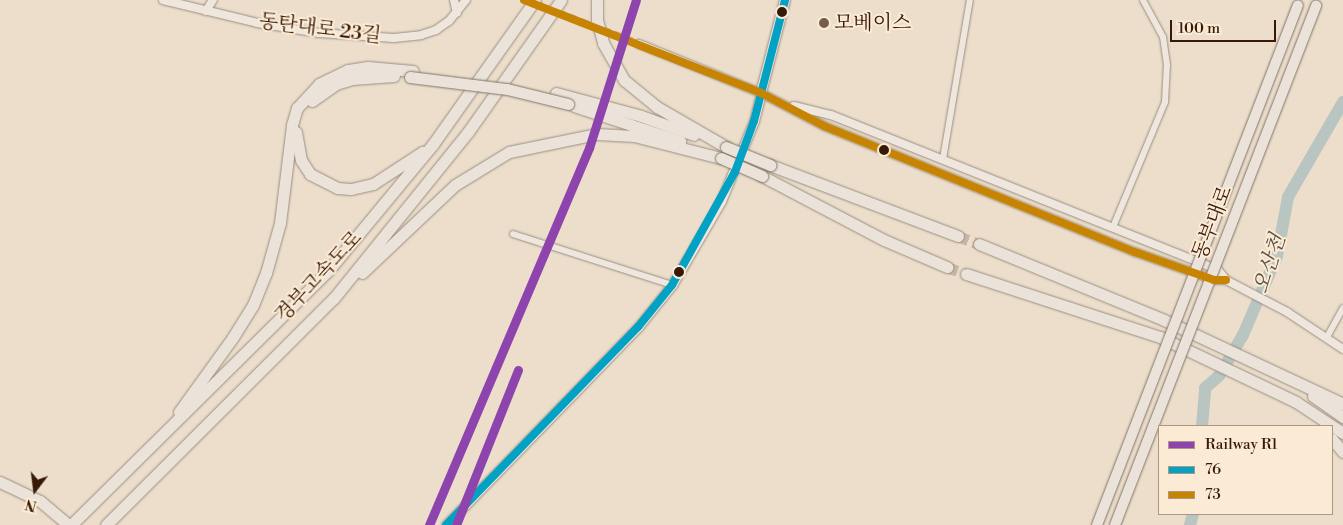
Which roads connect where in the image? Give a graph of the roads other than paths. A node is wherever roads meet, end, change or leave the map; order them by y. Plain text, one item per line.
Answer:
1 (163, 0) edge
2 (213, 0) edge
3 (454, 0) edge
4 (466, 0) edge
5 (535, 0) edge
6 (561, 0) edge
7 (597, 0) edge
8 (785, 0) edge
9 (970, 0) edge
10 (1144, 0) edge
11 (1298, 5) dead end
12 (1316, 6) dead end
13 (206, 11) junction
14 (457, 13) junction
15 (639, 44) tunnel mouth
16 (412, 74) junction
17 (761, 93) junction
18 (782, 104) junction
19 (433, 144) junction
20 (726, 147) junction
21 (721, 158) junction
22 (943, 160) junction
23 (1113, 227) junction
24 (513, 234) dead end
25 (958, 236) tunnel mouth
26 (979, 244) tunnel mouth
27 (947, 267) tunnel mouth
28 (966, 274) tunnel mouth
29 (1226, 280) junction
30 (672, 285) junction
31 (334, 298) junction
32 (1343, 308) edge
33 (1327, 337) junction
34 (1343, 349) edge
35 (1295, 383) junction
36 (1270, 389) junction
37 (1343, 404) edge
38 (1343, 417) edge
39 (1319, 425) edge
40 (1330, 425) edge
41 (159, 439) junction
42 (1333, 440) edge
43 (1343, 452) edge
44 (0, 482) edge
45 (70, 525) edge
46 (106, 525) edge
47 (446, 525) edge
48 (1097, 525) edge
49 (1115, 525) edge

1 - 13 street, 동탄대로 23길
2 - 13 street
3 - 14 street
4 - 14 street, 동탄대로 23길
5 - 19 highway, 경부고속도로
6 - 31 highway, 경부고속도로
7 - 20 highway
8 - 17 main road
9 - 22 street
10 - 23 street
11 - 48 main road, 동부대로, bridge
12 - 49 main road, 동부대로, bridge
13 - 14 street, 동탄대로 23길
15 - 17 street
16 - 19 highway
16 - 20 highway
16 - 21 highway, bridge
16 - 41 highway
17 - 18 street
17 - 30 main road
18 - 22 street
18 - 29 street
19 - 41 highway, 경부고속도로
20 - 25 highway, bridge
21 - 27 highway, bridge
21 - 31 highway
22 - 23 street
23 - 29 street
24 - 30 street
26 - 35 highway, bridge
28 - 36 highway, bridge
29 - 33 street
30 - 47 main road
31 - 46 highway, 경부고속도로
32 - 33 street
33 - 34 street
35 - 37 highway
35 - 38 highway
36 - 39 highway
36 - 40 highway
41 - 45 highway, 경부고속도로
42 - 43 highway
44 - 45 highway

